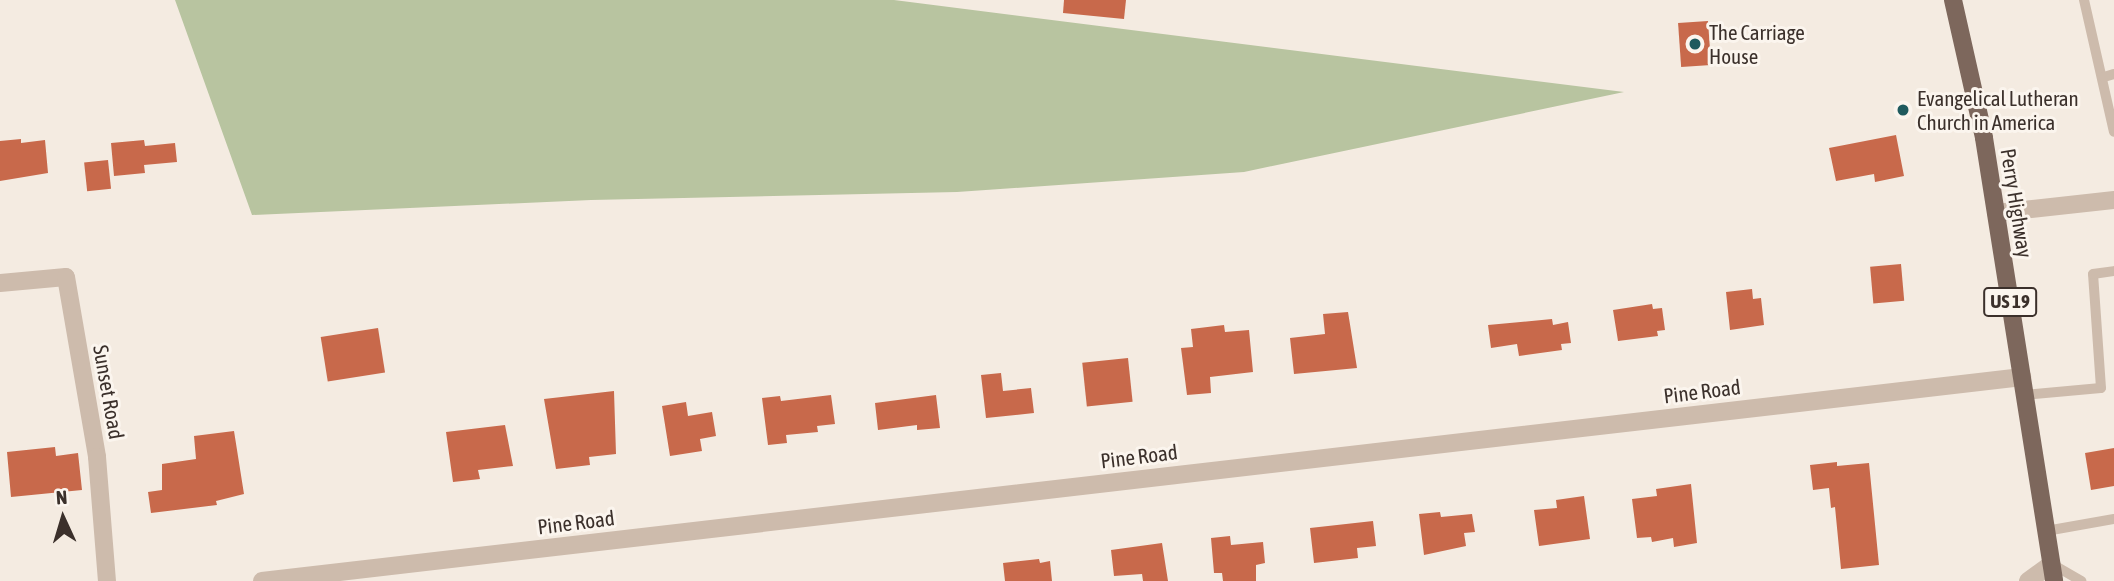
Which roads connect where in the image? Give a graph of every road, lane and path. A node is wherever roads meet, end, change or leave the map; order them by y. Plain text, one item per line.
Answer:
1 (1953, 0) edge
2 (2084, 0) edge
3 (2109, 76) edge
4 (2114, 132) edge
5 (2114, 200) edge
6 (1996, 213) junction
7 (2114, 271) edge
8 (0, 283) edge
9 (2022, 377) junction
10 (2025, 395) junction
11 (2114, 519) edge
12 (2046, 531) junction
13 (2053, 572) edge
14 (107, 581) edge
15 (262, 581) edge
16 (2028, 581) edge
17 (2082, 581) edge

1 - 6 main road, Perry Highway / US 19
2 - 3 lane
3 - 4 lane
5 - 6 street
6 - 9 main road, Perry Highway / US 19
7 - 10 lane
8 - 14 street, Sunset Road
9 - 10 main road, Perry Highway / US 19
9 - 15 street, Pine Road
10 - 12 main road, Perry Highway / US 19
11 - 12 lane
12 - 13 main road, Perry Highway / US 19
13 - 16 street
13 - 17 lane

